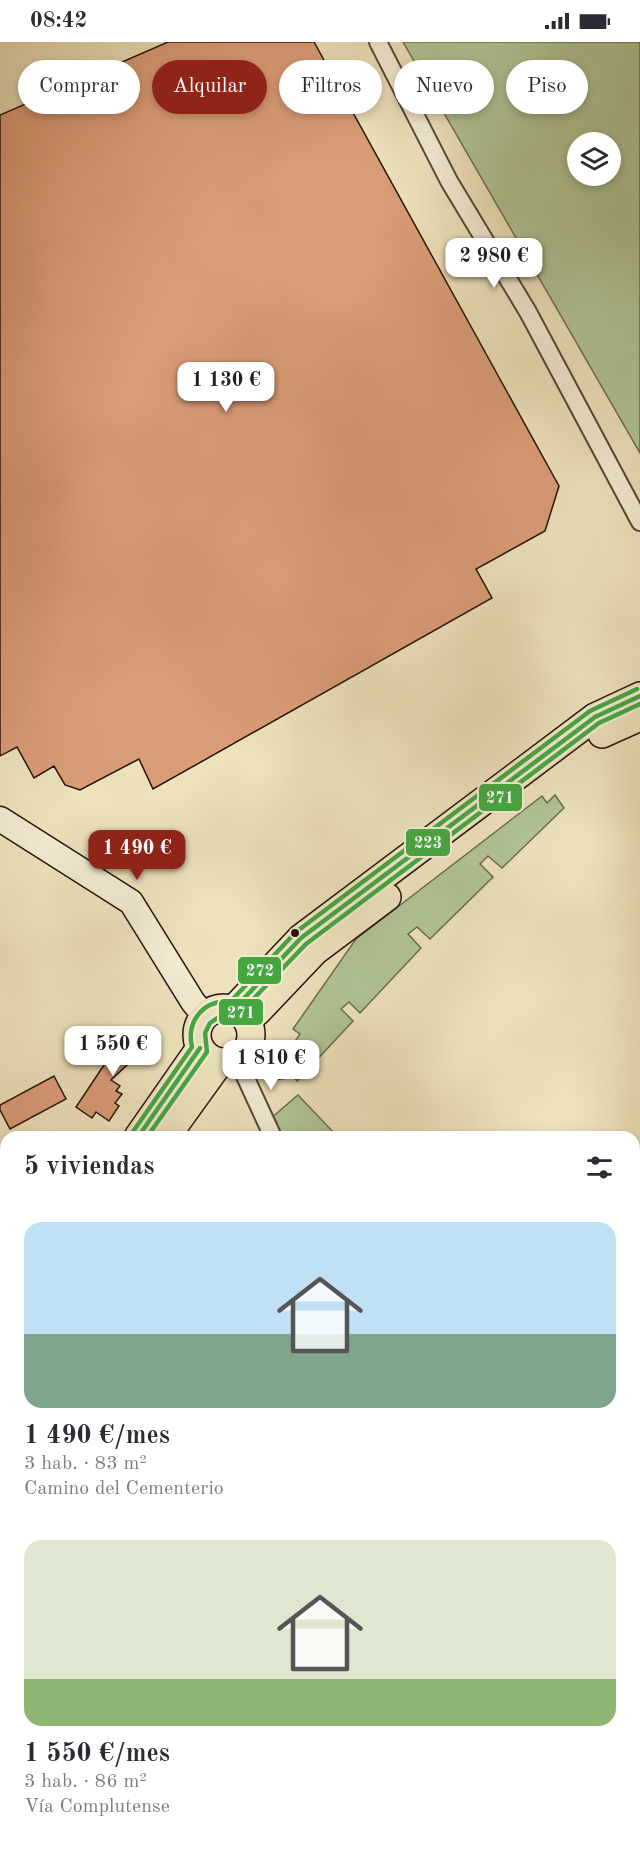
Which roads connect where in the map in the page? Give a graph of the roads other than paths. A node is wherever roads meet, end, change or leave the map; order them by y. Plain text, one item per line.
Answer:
1 (378, 42) edge
2 (640, 522) edge
3 (640, 696) edge
4 (640, 717) edge
5 (0, 819) edge
6 (240, 1015) junction
7 (205, 1016) junction
8 (219, 1056) junction
9 (144, 1131) edge
10 (170, 1131) edge
11 (269, 1131) edge

1 - 2 street
3 - 6 main road
4 - 6 main road
5 - 7 street
6 - 7 main road
6 - 8 main road
7 - 8 main road
8 - 9 main road
8 - 10 main road
8 - 11 street

